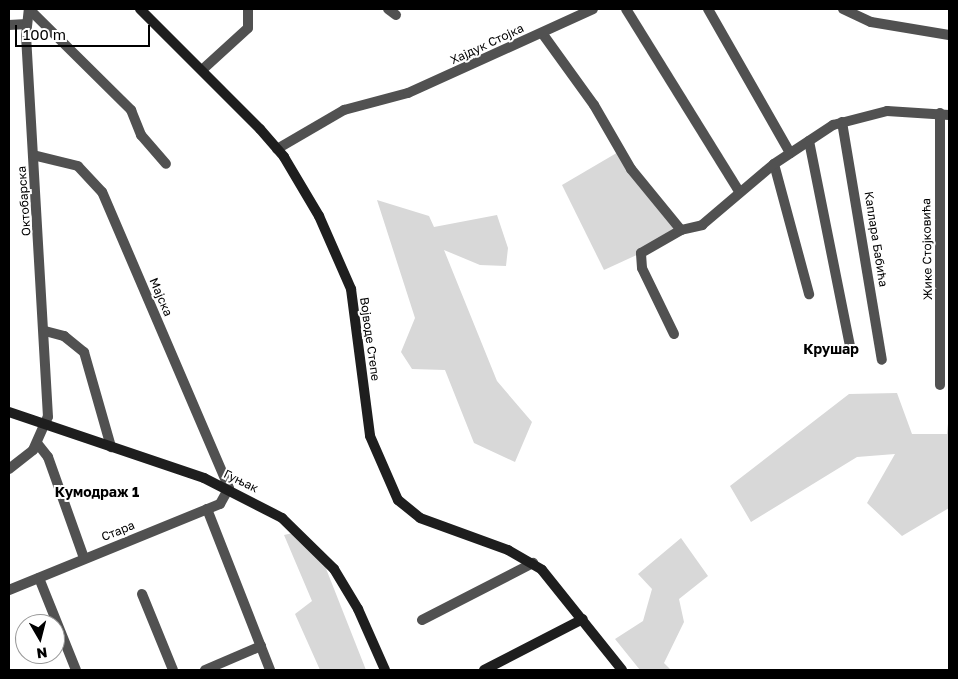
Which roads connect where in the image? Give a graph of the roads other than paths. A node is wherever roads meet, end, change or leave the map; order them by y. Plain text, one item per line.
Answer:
1 (29, 9) edge
2 (248, 9) edge
3 (388, 9) edge
4 (592, 9) edge
5 (626, 9) edge
6 (708, 9) edge
7 (843, 9) edge
8 (143, 10) edge
9 (396, 15) dead end
10 (9, 24) edge
11 (27, 24) junction
12 (542, 33) junction
13 (949, 35) edge
14 (202, 70) junction
15 (944, 114) edge
16 (842, 122) junction
17 (809, 141) junction
18 (277, 149) junction
19 (790, 153) junction
20 (33, 154) junction
21 (166, 164) dead end
22 (774, 164) junction
23 (739, 192) junction
24 (681, 230) junction
25 (809, 294) dead end
26 (45, 331) junction
27 (674, 334) dead end
28 (851, 351) dead end
29 (882, 360) dead end
30 (940, 385) dead end
31 (9, 412) edge
32 (45, 426) junction
33 (37, 444) junction
34 (111, 447) junction
35 (9, 468) edge
36 (229, 488) junction
37 (207, 509) junction
38 (84, 558) junction
39 (533, 563) junction
40 (39, 578) junction
41 (9, 590) edge
42 (142, 594) dead end
43 (583, 619) junction
44 (422, 620) dead end
45 (261, 646) junction
46 (76, 670) edge
47 (173, 670) edge
48 (205, 670) edge
49 (270, 670) edge
50 (385, 670) edge
51 (484, 670) edge
52 (622, 670) edge

1 - 11 street, Октобарска
1 - 21 street
2 - 14 street
3 - 9 street
4 - 12 street
5 - 23 street
6 - 19 street
7 - 13 street
8 - 14 street, Војводе Степе
10 - 11 street
11 - 20 street, Октобарска
12 - 18 street, Хајдук Стојка
12 - 24 street, Хајдук Стојка
14 - 18 street, Војводе Степе
15 - 16 street
15 - 30 street, Жике Стојковића
16 - 17 street
16 - 29 street, Каплара Бабића
17 - 19 street
17 - 28 street
18 - 39 street, Војводе Степе
19 - 22 street
20 - 26 street, Октобарска
20 - 36 street, Мајска
22 - 23 street
22 - 25 street
23 - 24 street
24 - 27 street
26 - 32 street, Октобарска
26 - 34 street
31 - 32 street, Гуњак
32 - 33 street
32 - 34 street, Гуњак
33 - 35 street
33 - 38 street
34 - 36 street, Гуњак
36 - 37 street, Стара
36 - 50 street, Гуњак
37 - 38 street, Стара
37 - 45 street
38 - 40 street, Стара
39 - 43 street, Војводе Степе
39 - 44 street
40 - 41 street, Стара
40 - 46 street
42 - 47 street
43 - 51 street
43 - 52 street, Војводе Степе
45 - 48 street
45 - 49 street

